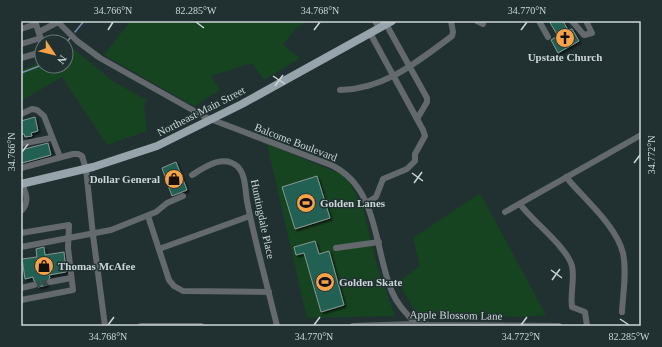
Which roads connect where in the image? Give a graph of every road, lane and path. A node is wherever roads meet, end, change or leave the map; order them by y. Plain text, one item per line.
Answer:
1 (58, 21) edge
2 (451, 21) edge
3 (539, 21) edge
4 (572, 21) edge
5 (586, 21) edge
6 (383, 23) edge
7 (21, 29) edge
8 (370, 32) junction
9 (40, 34) edge
10 (44, 34) edge
11 (548, 37) dead end
12 (34, 39) edge
13 (21, 44) edge
14 (34, 54) edge
15 (21, 58) edge
16 (409, 67) junction
17 (394, 77) junction
18 (340, 90) dead end
19 (21, 114) edge
20 (212, 119) junction
21 (417, 119) junction
22 (641, 135) edge
23 (51, 138) junction
24 (21, 144) edge
25 (60, 157) junction
26 (21, 168) edge
27 (86, 169) junction
28 (192, 175) dead end
29 (566, 177) junction
30 (22, 184) edge
31 (183, 196) dead end
32 (366, 203) junction
33 (520, 204) junction
34 (21, 211) edge
35 (505, 212) dead end
36 (148, 216) junction
37 (250, 216) junction
38 (21, 233) edge
39 (92, 235) junction
40 (69, 239) junction
41 (379, 242) junction
42 (21, 248) edge
43 (336, 248) dead end
44 (159, 249) junction
45 (71, 278) junction
46 (50, 282) tunnel mouth
47 (34, 285) tunnel mouth
48 (21, 288) edge
49 (269, 292) junction
50 (21, 300) edge
51 (622, 312) dead end
52 (417, 325) edge
53 (105, 326) edge
54 (141, 326) edge
55 (201, 326) edge
56 (277, 326) edge
57 (354, 326) edge
58 (559, 326) edge
59 (587, 326) edge

1 - 10 street
1 - 20 street, Balcome Boulevard
2 - 16 street
3 - 11 street
4 - 5 street
6 - 8 main road, Northeast Main Street
6 - 16 street
7 - 9 street
8 - 17 street
8 - 20 main road, Northeast Main Street
12 - 13 street
14 - 15 street
16 - 17 street
16 - 21 street
17 - 18 street
17 - 21 street
19 - 23 street
20 - 27 main road, Northeast Main Street
20 - 32 street, Balcome Boulevard
21 - 32 street
22 - 29 street
23 - 24 street
23 - 25 street
25 - 26 street
25 - 27 street
27 - 30 main road, Northeast Main Street
27 - 39 street
28 - 37 street, Huntingdale Place
29 - 33 street
29 - 51 street
30 - 34 street
31 - 36 street
32 - 41 street, Balcome Boulevard
33 - 35 street
33 - 59 street
36 - 39 street
36 - 44 street
37 - 44 street
37 - 49 street, Huntingdale Place
38 - 40 street
39 - 40 street
39 - 53 street
40 - 42 street
40 - 45 street
41 - 43 street
41 - 52 street, Balcome Boulevard
44 - 49 street
45 - 46 street
45 - 50 street
47 - 48 street
49 - 56 street, Huntingdale Place
52 - 57 street, Apple Blossom Lane
52 - 58 street, Apple Blossom Lane
54 - 55 street

